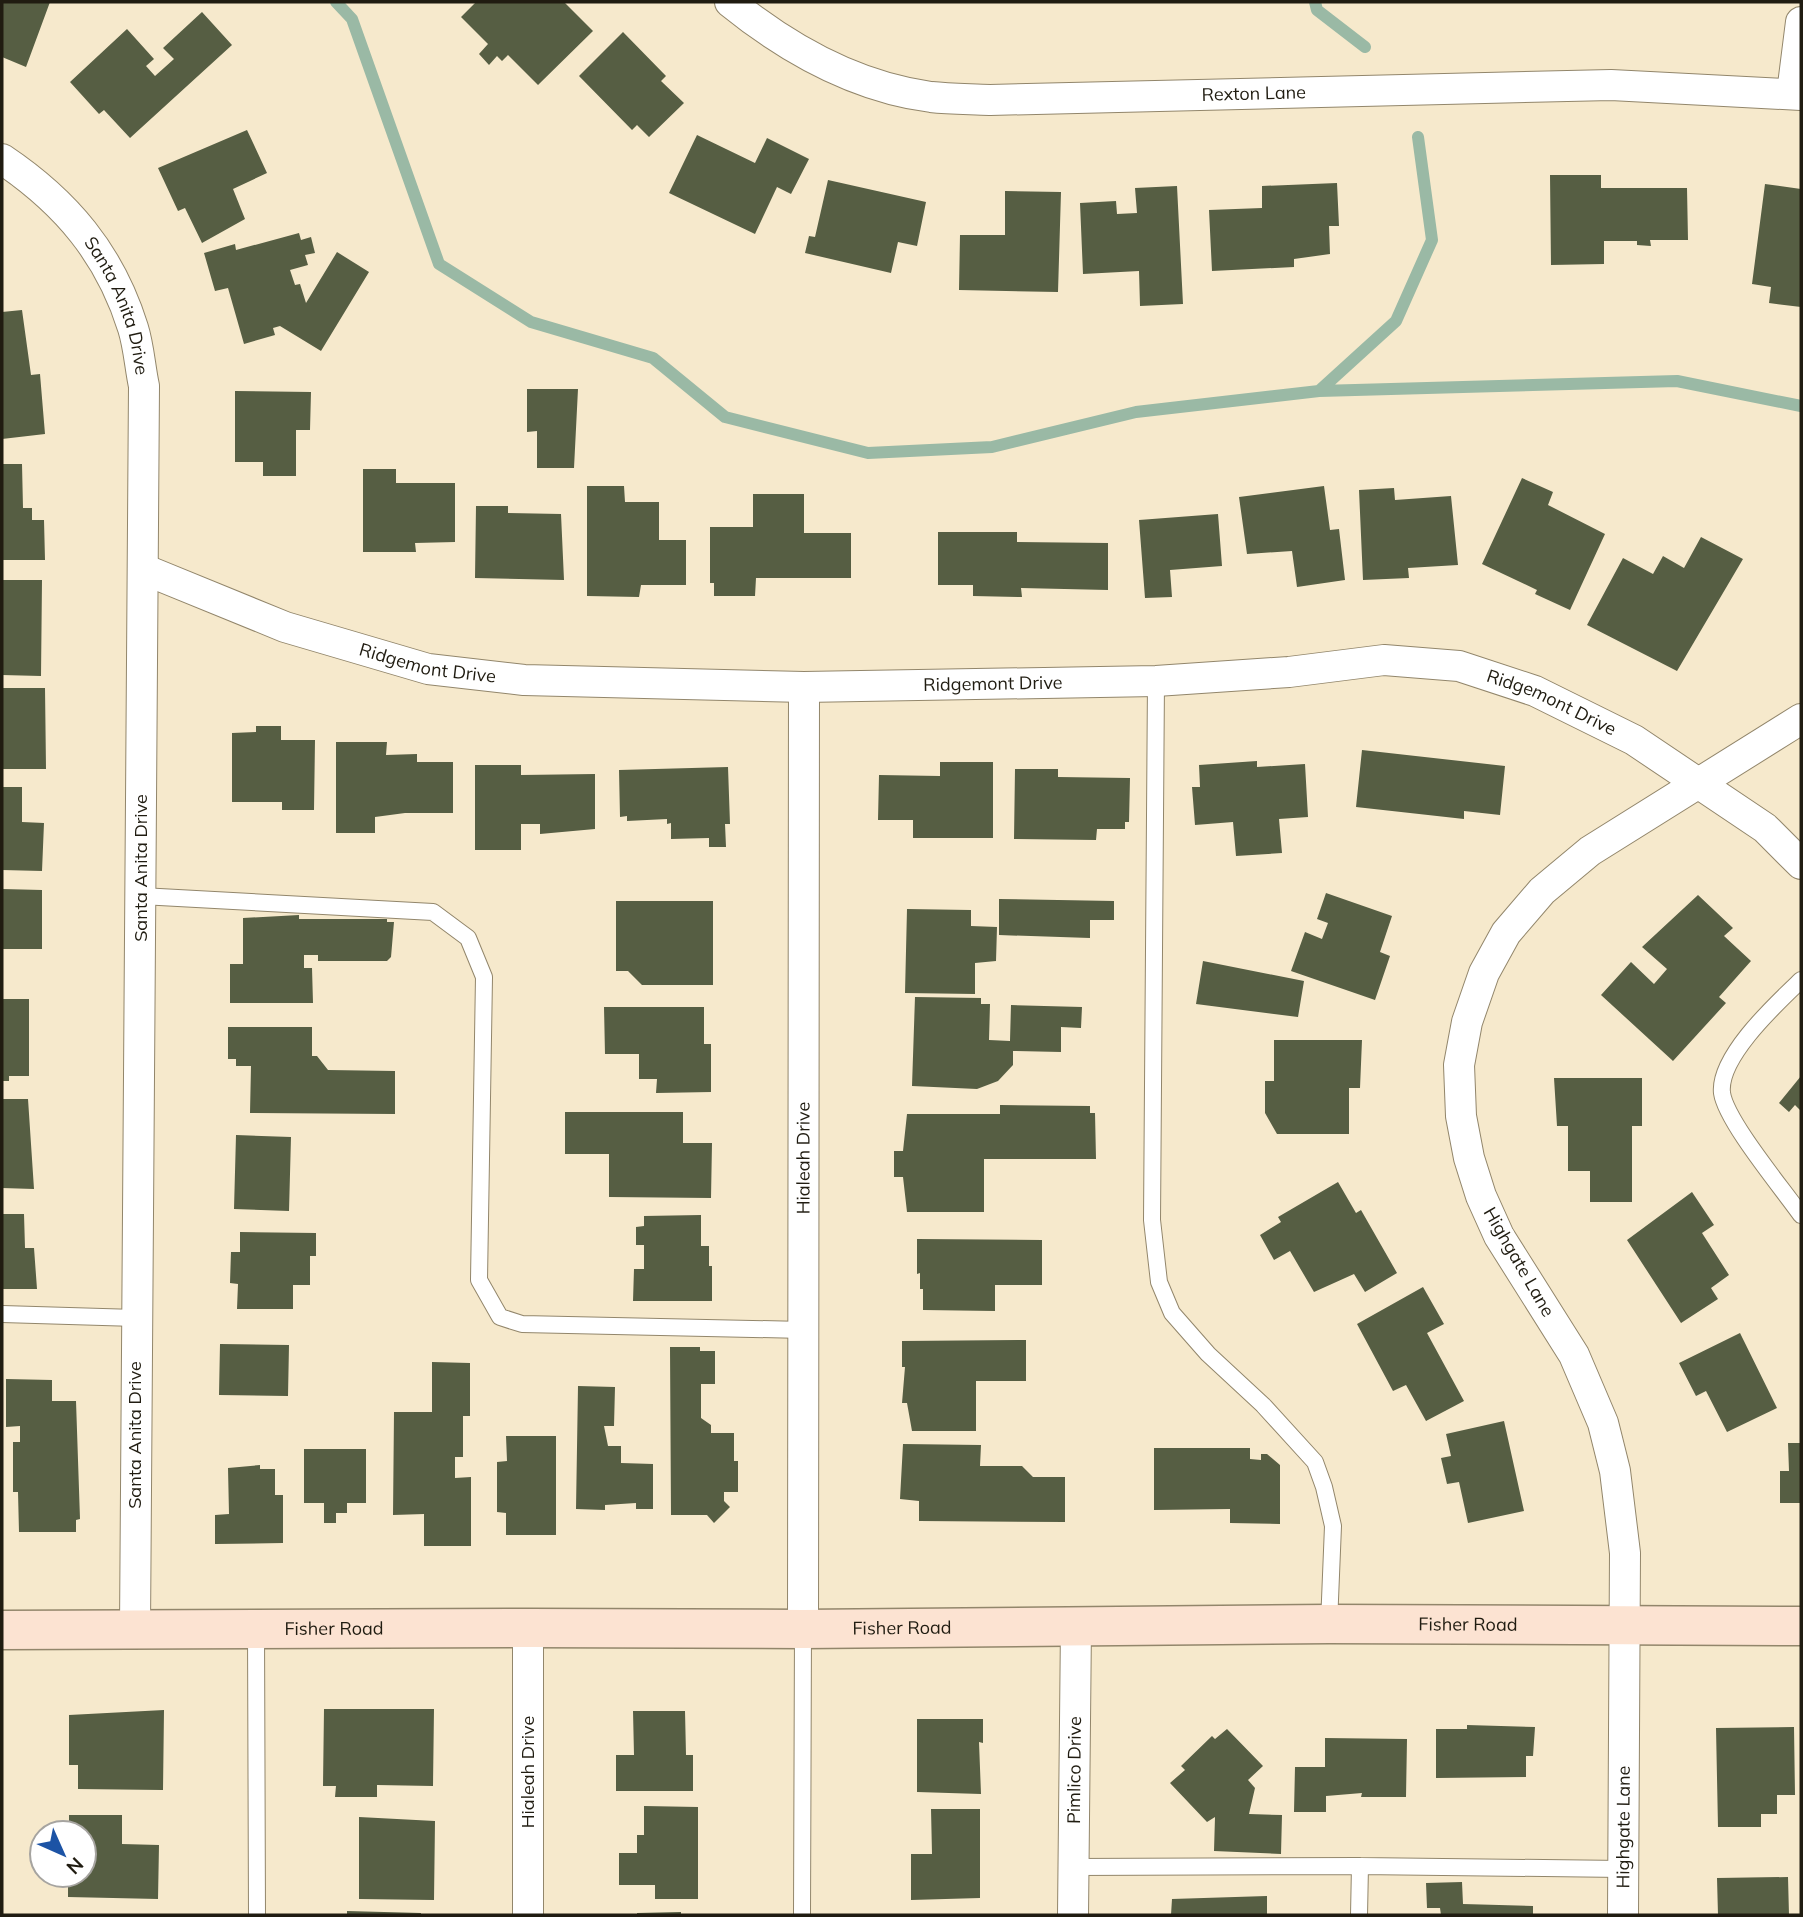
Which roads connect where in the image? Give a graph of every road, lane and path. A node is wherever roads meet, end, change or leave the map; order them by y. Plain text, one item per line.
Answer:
1 (730, 2) edge
2 (1801, 22) edge
3 (1797, 94) edge
4 (2, 159) edge
5 (143, 569) junction
6 (1156, 681) junction
7 (804, 687) junction
8 (1801, 719) edge
9 (1700, 782) junction
10 (1801, 864) edge
11 (141, 896) junction
12 (1801, 981) edge
13 (1801, 1215) edge
14 (2, 1314) edge
15 (136, 1318) junction
16 (804, 1330) junction
17 (1329, 1624) junction
18 (1076, 1625) junction
19 (1625, 1626) junction
20 (1801, 1626) edge
21 (135, 1628) junction
22 (528, 1628) junction
23 (256, 1629) junction
24 (803, 1629) junction
25 (2, 1630) edge
26 (1360, 1866) junction
27 (1072, 1867) junction
28 (1623, 1869) junction
29 (257, 1915) edge
30 (528, 1915) edge
31 (802, 1915) edge
32 (1073, 1915) edge
33 (1360, 1915) edge
34 (1623, 1915) edge

1 - 3 street, Rexton Lane
2 - 3 street
4 - 5 street, Santa Anita Drive
5 - 7 street, Ridgemont Drive
5 - 11 street, Santa Anita Drive
6 - 7 street, Ridgemont Drive
6 - 9 street, Ridgemont Drive
6 - 17 lane
7 - 16 street, Hialeah Drive
8 - 9 street, Highgate Lane
9 - 10 street, Ridgemont Drive
9 - 19 street, Highgate Lane
11 - 15 street, Santa Anita Drive
11 - 16 lane
12 - 13 lane
14 - 15 lane
15 - 21 street, Santa Anita Drive
16 - 24 street, Hialeah Drive
17 - 18 street, Fisher Road
17 - 19 street, Fisher Road
18 - 24 street, Fisher Road
18 - 27 street, Pimlico Drive
19 - 20 street, Fisher Road
19 - 28 street, Highgate Lane
21 - 23 street, Fisher Road
21 - 25 street, Fisher Road
22 - 23 street, Fisher Road
22 - 24 street, Fisher Road
22 - 30 street, Hialeah Drive
23 - 29 lane
24 - 31 lane
26 - 27 lane
26 - 28 lane
26 - 33 lane
27 - 32 street, Pimlico Drive
28 - 34 street, Highgate Lane

